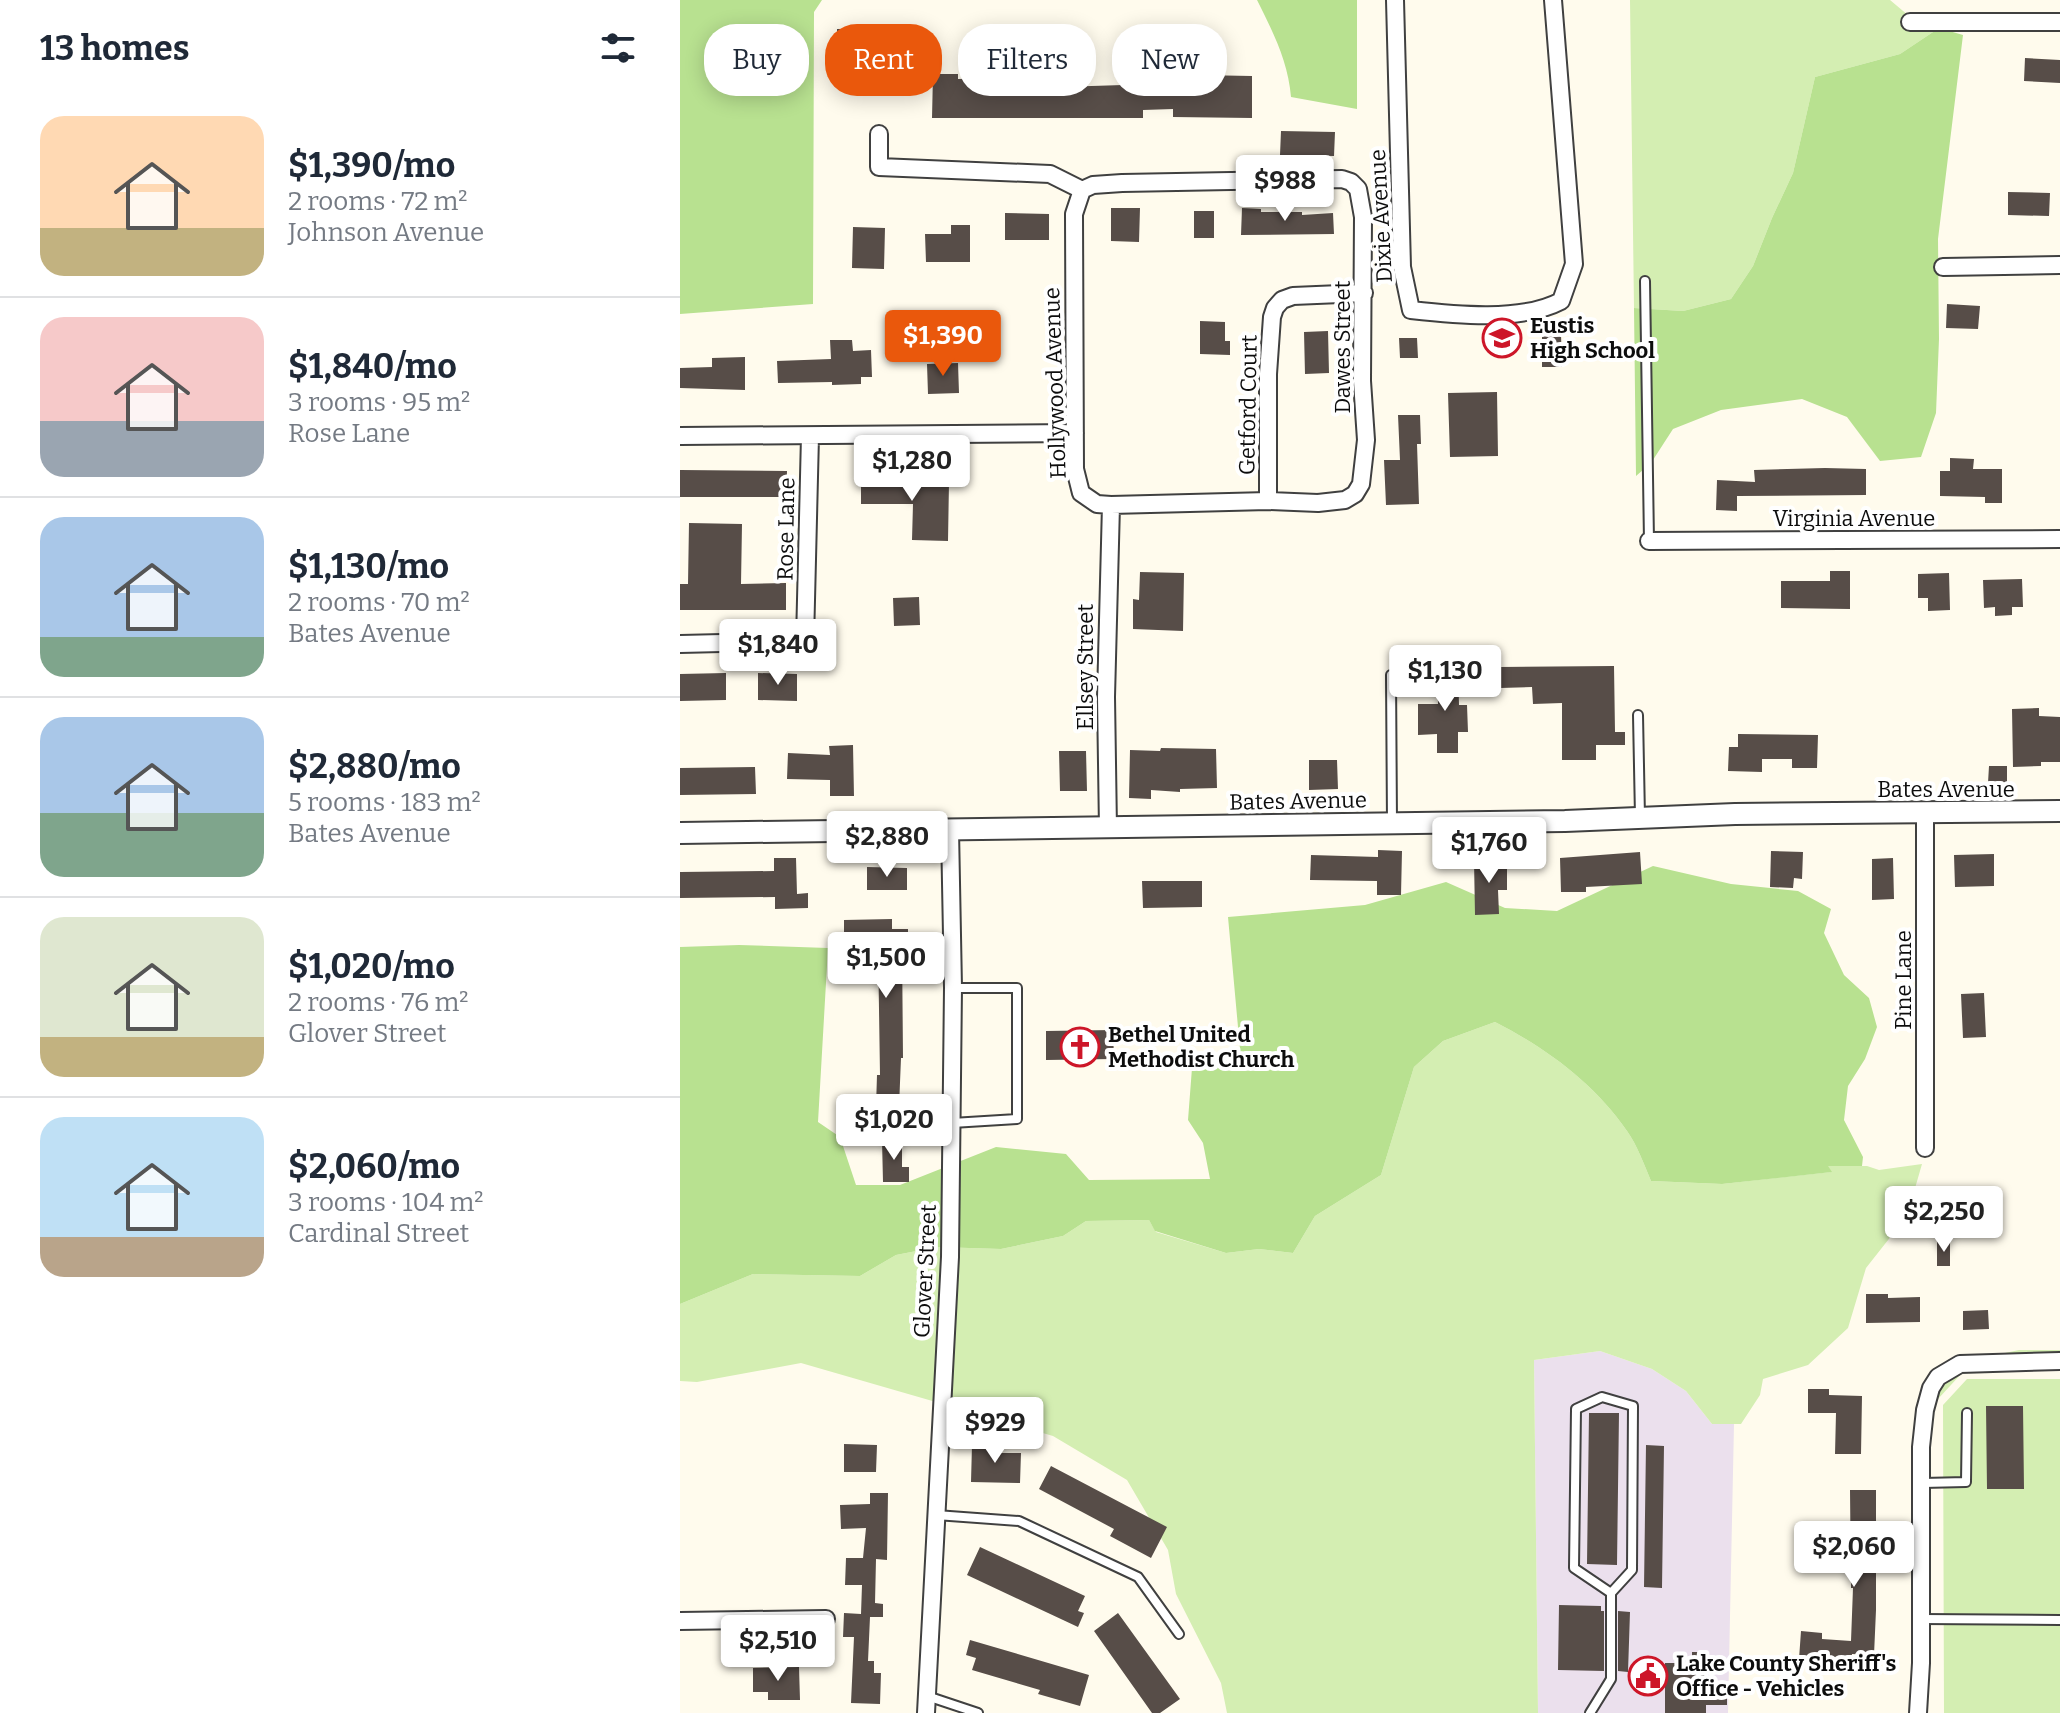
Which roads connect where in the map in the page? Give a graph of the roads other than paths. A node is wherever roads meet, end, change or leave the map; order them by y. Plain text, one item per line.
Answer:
1 (1395, 0) edge
2 (1553, 0) edge
3 (1910, 22) dead end
4 (2060, 22) edge
5 (879, 134) dead end
6 (1082, 190) junction
7 (2060, 265) edge
8 (1943, 267) dead end
9 (1645, 281) dead end
10 (1364, 293) junction
11 (1075, 433) junction
12 (680, 436) edge
13 (810, 436) junction
14 (1268, 501) junction
15 (1111, 505) junction
16 (2060, 539) edge
17 (1649, 541) joint
18 (680, 644) edge
19 (1391, 675) dead end
20 (1638, 715) dead end
21 (2060, 811) edge
22 (1925, 813) junction
23 (1640, 818) junction
24 (1392, 824) junction
25 (1108, 829) junction
26 (950, 830) junction
27 (680, 833) edge
28 (953, 988) junction
29 (952, 1123) junction
30 (1925, 1148) dead end
31 (2060, 1361) edge
32 (1967, 1413) dead end
33 (1923, 1483) junction
34 (935, 1515) junction
35 (1611, 1593) junction
36 (826, 1619) dead end
37 (1921, 1619) junction
38 (2060, 1620) edge
39 (680, 1621) edge
40 (1179, 1634) dead end
41 (926, 1704) edge
42 (978, 1713) edge
43 (1590, 1713) edge
44 (1918, 1713) edge

1 - 2 street, Dixie Avenue
3 - 4 street
5 - 6 street
6 - 10 street, Dawes Street
6 - 11 street, Hollywood Avenue
7 - 8 street
9 - 17 lane
10 - 14 street, Getford Court
10 - 14 street, Dawes Street
11 - 13 street
11 - 15 street, Hollywood Avenue
12 - 13 street
13 - 18 street, Rose Lane
14 - 15 street
15 - 25 street, Ellsey Street
16 - 17 street, Virginia Avenue
19 - 24 lane
20 - 23 lane
21 - 22 street, Bates Avenue
22 - 23 street, Bates Avenue
22 - 30 street, Pine Lane
23 - 24 street, Bates Avenue
24 - 25 street, Bates Avenue
25 - 26 street, Bates Avenue
26 - 27 street, Bates Avenue
26 - 28 street, Glover Street
28 - 29 street, Glover Street
28 - 29 lane
29 - 34 street, Glover Street
31 - 33 street
32 - 33 lane
33 - 37 street
34 - 40 lane
34 - 41 street, Glover Street
35 - 35 lane
35 - 43 lane
36 - 39 street
37 - 38 lane
37 - 44 street
41 - 42 lane

